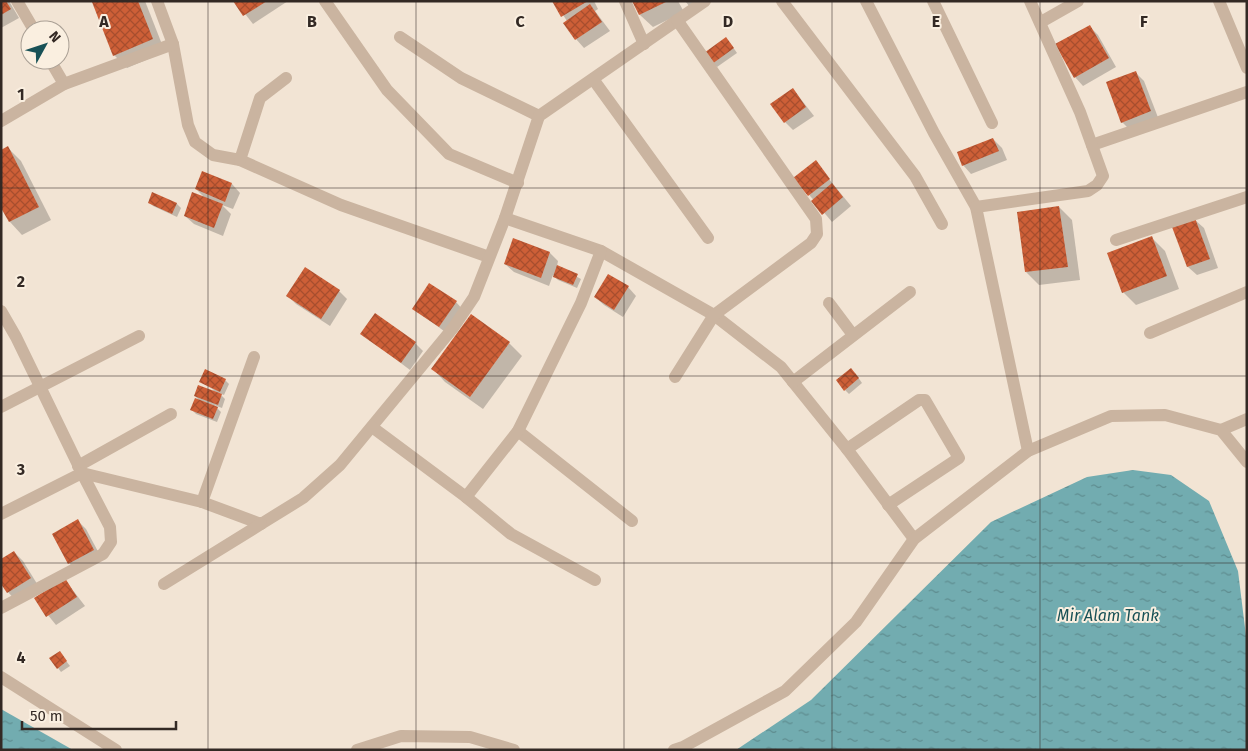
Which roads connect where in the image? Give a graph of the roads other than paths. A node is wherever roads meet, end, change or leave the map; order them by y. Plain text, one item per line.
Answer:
1 (17, 1) edge
2 (157, 1) edge
3 (325, 1) edge
4 (624, 1) edge
5 (705, 1) edge
6 (782, 1) edge
7 (866, 1) edge
8 (933, 1) edge
9 (1030, 1) edge
10 (1078, 1) edge
11 (1219, 1) edge
12 (28, 20) edge
13 (677, 20) junction
14 (1041, 22) junction
15 (400, 37) dead end
16 (173, 44) junction
17 (644, 44) junction
18 (1244, 54) edge
19 (1247, 68) edge
20 (56, 70) edge
21 (286, 78) dead end
22 (593, 79) junction
23 (64, 84) junction
24 (1247, 92) edge
25 (539, 116) junction
26 (1, 121) edge
27 (992, 123) dead end
28 (1092, 145) junction
29 (240, 160) junction
30 (518, 182) junction
31 (1247, 197) edge
32 (976, 207) junction
33 (506, 218) junction
34 (942, 224) dead end
35 (708, 238) dead end
36 (1116, 240) dead end
37 (602, 252) junction
38 (489, 257) junction
39 (910, 292) dead end
40 (1247, 292) edge
41 (828, 303) dead end
42 (1, 311) edge
43 (714, 315) junction
44 (1150, 333) dead end
45 (853, 335) junction
46 (139, 336) dead end
47 (254, 357) dead end
48 (675, 377) dead end
49 (793, 382) junction
50 (38, 387) junction
51 (1, 407) edge
52 (171, 414) dead end
53 (1247, 419) edge
54 (372, 427) junction
55 (1221, 430) junction
56 (518, 431) junction
57 (847, 449) junction
58 (1028, 451) junction
59 (1247, 462) edge
60 (80, 470) junction
61 (466, 497) junction
62 (202, 502) junction
63 (888, 505) junction
64 (1, 514) edge
65 (632, 521) dead end
66 (261, 524) junction
67 (914, 539) junction
68 (595, 580) dead end
69 (164, 584) dead end
70 (1, 608) edge
71 (1, 677) edge
72 (116, 750) edge
73 (357, 750) edge
74 (514, 750) edge
75 (674, 750) edge

1 - 12 street
2 - 16 street
3 - 30 street
4 - 17 street
5 - 13 street
6 - 34 street
7 - 32 street
8 - 27 street
9 - 14 street
10 - 14 street
11 - 18 street
13 - 17 street
13 - 43 street
14 - 28 street
15 - 25 street
16 - 23 street
16 - 29 street
17 - 22 street
18 - 19 street
20 - 23 street
21 - 29 street
22 - 25 street
22 - 35 street
23 - 26 street
24 - 28 street
25 - 30 street
28 - 32 street
29 - 38 street
30 - 33 street
31 - 36 street
32 - 58 street
33 - 37 street
33 - 38 street
37 - 43 street
37 - 56 street
38 - 54 street
39 - 45 street
40 - 44 street
41 - 45 street
42 - 50 street
43 - 48 street
43 - 49 street
45 - 49 street
46 - 50 street
47 - 62 street
49 - 57 street
50 - 51 street
50 - 60 street
52 - 60 street
53 - 55 street
54 - 61 street
54 - 66 street
55 - 58 street
55 - 59 street
56 - 61 street
56 - 65 street
57 - 63 street
57 - 63 street
58 - 67 street
60 - 62 street
60 - 64 street
60 - 70 street
61 - 68 street
62 - 66 street
63 - 67 street
66 - 69 street
67 - 75 street
71 - 72 street
73 - 74 street

